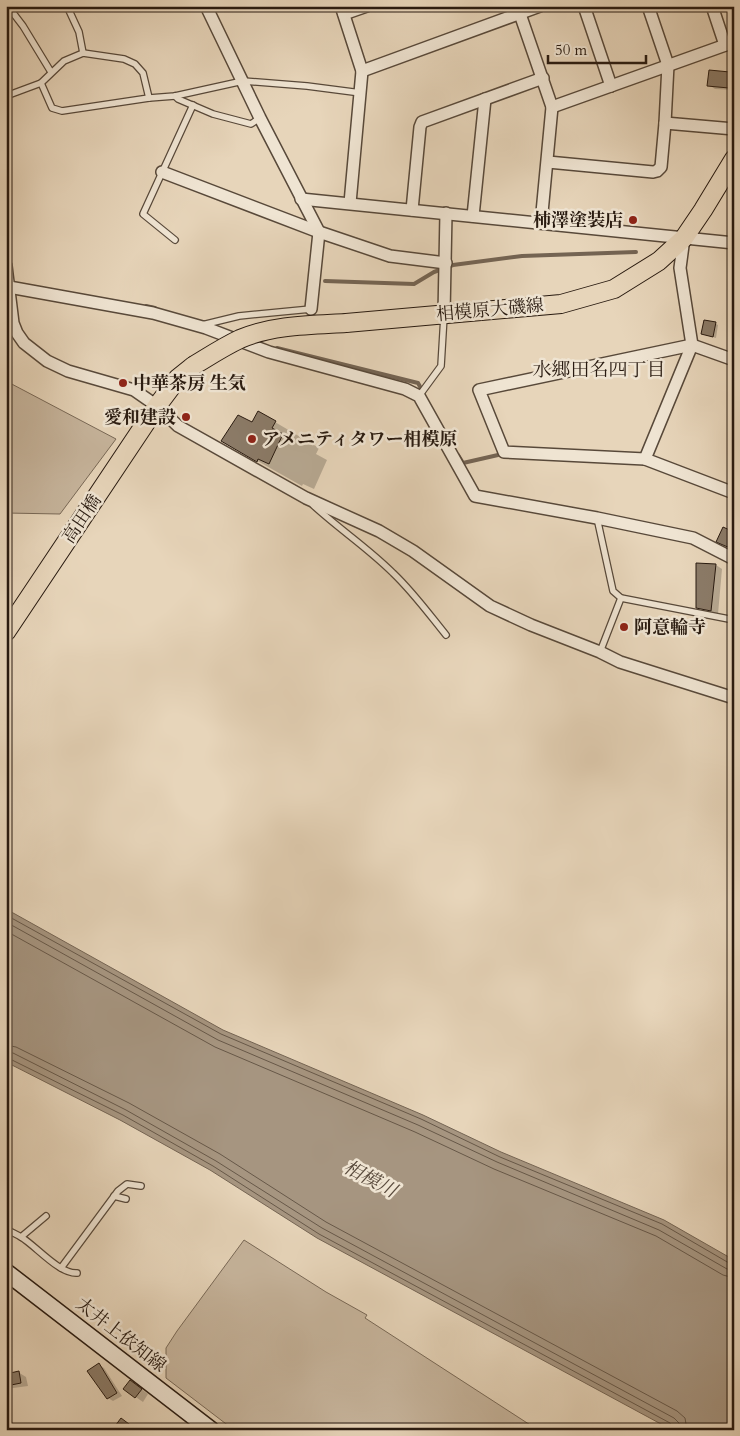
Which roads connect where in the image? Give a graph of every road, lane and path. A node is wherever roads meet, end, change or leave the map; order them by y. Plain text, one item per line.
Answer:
1 (68, 6) edge
2 (206, 6) edge
3 (367, 6) edge
4 (540, 6) edge
5 (584, 6) edge
6 (648, 6) edge
7 (712, 6) edge
8 (10, 9) dead end
9 (343, 10) edge
10 (520, 14) junction
11 (730, 43) edge
12 (83, 53) junction
13 (668, 65) junction
14 (362, 71) junction
15 (51, 72) junction
16 (543, 78) junction
17 (243, 81) junction
18 (41, 83) junction
19 (611, 86) junction
20 (361, 93) junction
21 (6, 96) edge
22 (175, 96) junction
23 (149, 98) junction
24 (485, 100) junction
25 (193, 105) junction
26 (552, 107) junction
27 (260, 118) junction
28 (666, 123) junction
29 (734, 130) edge
30 (734, 159) edge
31 (548, 162) junction
32 (162, 172) junction
33 (301, 198) junction
34 (350, 202) junction
35 (412, 210) junction
36 (446, 213) junction
37 (473, 216) junction
38 (541, 223) junction
39 (319, 232) junction
40 (684, 238) junction
41 (175, 240) dead end
42 (734, 243) edge
43 (446, 263) junction
44 (6, 266) edge
45 (7, 272) edge
46 (9, 287) junction
47 (311, 309) joint
48 (444, 314) junction
49 (198, 326) junction
50 (692, 345) junction
51 (734, 360) edge
52 (193, 366) joint
53 (420, 396) junction
54 (153, 412) junction
55 (645, 459) junction
56 (734, 493) edge
57 (306, 498) junction
58 (596, 518) junction
59 (734, 559) edge
60 (621, 598) junction
61 (734, 620) edge
62 (6, 632) edge
63 (446, 635) dead end
64 (600, 652) junction
65 (734, 698) edge
66 (141, 1186) dead end
67 (114, 1196) junction
68 (126, 1200) dead end
69 (46, 1216) dead end
70 (6, 1229) edge
71 (21, 1237) junction
72 (61, 1268) junction
73 (6, 1272) edge
74 (77, 1273) dead end
75 (211, 1430) edge

1 - 12 lane
2 - 17 street
3 - 9 street
4 - 10 street
5 - 19 street
6 - 13 street
7 - 11 street
8 - 15 lane
9 - 14 street
10 - 14 street
10 - 16 street
11 - 13 street
12 - 15 lane
12 - 23 lane
13 - 19 street
13 - 28 street
14 - 20 street
15 - 18 lane
16 - 24 street
16 - 26 street
17 - 20 lane
17 - 22 lane
17 - 27 street
18 - 21 lane
18 - 23 lane
19 - 26 street
20 - 34 street
22 - 23 lane
22 - 25 lane
24 - 35 street
24 - 37 street
25 - 27 lane
25 - 32 lane
26 - 31 street
27 - 33 street
28 - 29 street
28 - 31 street
30 - 40 main road, 相模原大磯線
31 - 38 street
32 - 39 street
32 - 41 lane
33 - 34 street
33 - 39 street
34 - 35 street
35 - 36 street
36 - 37 street
36 - 43 street
37 - 38 street
38 - 40 street
39 - 43 street
39 - 47 street
40 - 42 street
40 - 48 main road, 相模原大磯線
40 - 50 street
43 - 48 street
44 - 45 street
45 - 46 street
46 - 49 street
46 - 54 street
47 - 49 lane
48 - 52 main road, 相模原大磯線, bridge
48 - 53 lane
49 - 53 street
50 - 51 street
50 - 55 street
50 - 55 street
52 - 54 main road, 高田橋
53 - 58 street
54 - 57 street
54 - 62 main road, 高田橋
55 - 56 street
57 - 63 lane
57 - 64 street
58 - 59 street
58 - 60 lane
60 - 61 lane
60 - 64 lane
64 - 65 street
66 - 67 lane
67 - 68 lane
67 - 72 lane
69 - 71 lane
70 - 71 lane
71 - 72 lane
72 - 74 lane
73 - 75 main road, 太井上依知線

